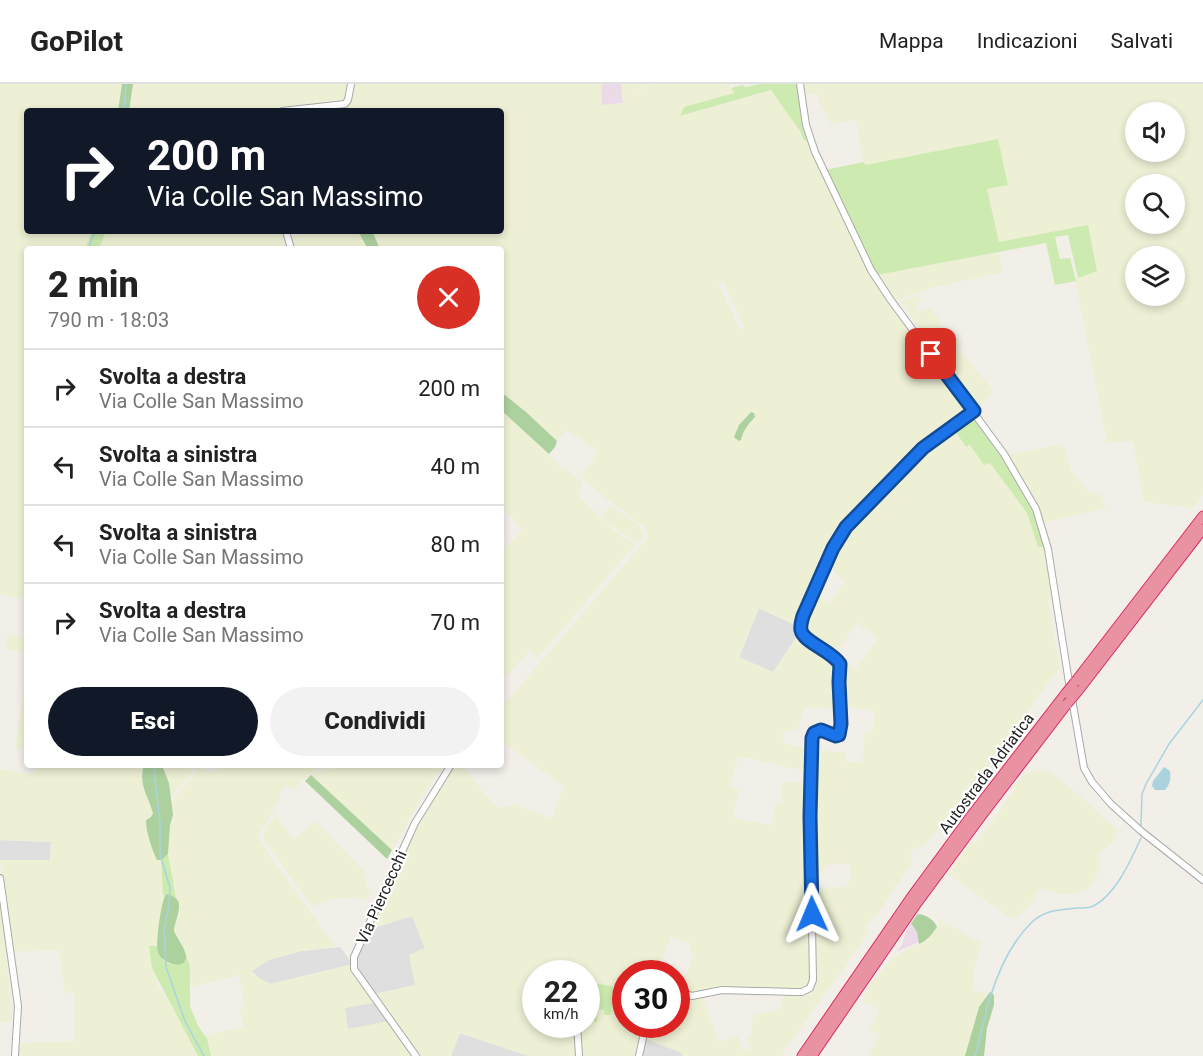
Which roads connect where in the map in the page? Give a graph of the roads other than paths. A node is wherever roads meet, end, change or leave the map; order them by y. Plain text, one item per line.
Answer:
1 (351, 84) edge
2 (800, 84) edge
3 (309, 108) edge
4 (974, 411) junction
5 (1203, 516) edge
6 (1203, 529) edge
7 (1076, 686) junction
8 (449, 768) edge
9 (0, 878) edge
10 (1203, 880) edge
11 (690, 995) edge
12 (578, 1038) edge
13 (643, 1038) edge
14 (15, 1056) edge
15 (416, 1056) edge
16 (579, 1056) edge
17 (639, 1056) edge
18 (802, 1056) edge
19 (812, 1056) edge

1 - 3 street
2 - 4 street
4 - 10 street
4 - 11 street
5 - 7 highway, Autostrada Adriatica
6 - 7 highway, Autostrada Adriatica
7 - 18 highway, Autostrada Adriatica, bridge
7 - 19 highway, Autostrada Adriatica, bridge
8 - 15 street, Via Piercecchi
9 - 14 street
12 - 16 street
13 - 17 street

